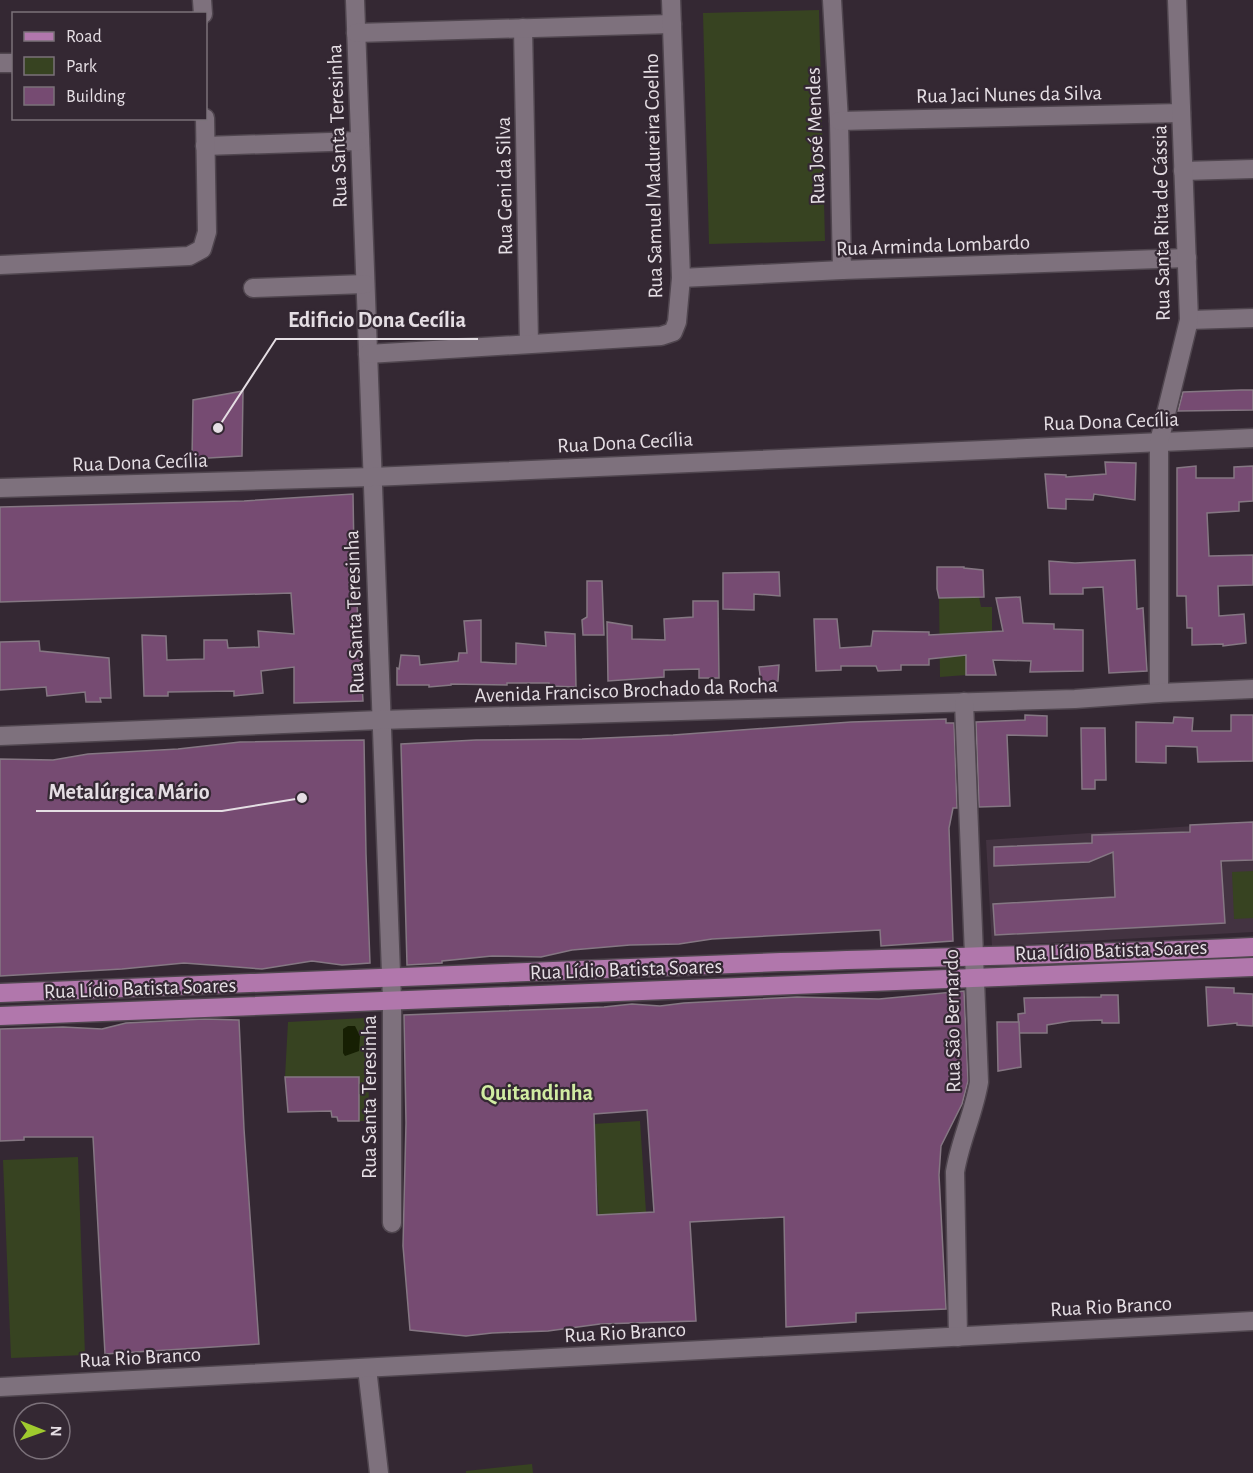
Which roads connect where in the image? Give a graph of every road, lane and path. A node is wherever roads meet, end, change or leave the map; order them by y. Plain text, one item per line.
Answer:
1 (355, 0) edge
2 (671, 0) edge
3 (832, 0) edge
4 (1177, 0) edge
5 (672, 24) junction
6 (523, 28) junction
7 (356, 33) junction
8 (1181, 113) junction
9 (205, 120) edge
10 (839, 121) junction
11 (360, 141) junction
12 (205, 146) junction
13 (1253, 169) edge
14 (1183, 171) junction
15 (1187, 258) junction
16 (0, 265) edge
17 (842, 270) junction
18 (681, 278) junction
19 (365, 284) junction
20 (253, 288) dead end
21 (1253, 318) edge
22 (1189, 320) junction
23 (529, 343) junction
24 (368, 354) junction
25 (1253, 438) edge
26 (1159, 442) junction
27 (372, 477) junction
28 (0, 489) edge
29 (1253, 689) edge
30 (1159, 693) junction
31 (964, 702) junction
32 (380, 720) junction
33 (0, 736) edge
34 (1253, 947) edge
35 (975, 957) junction
36 (860, 960) junction
37 (1253, 967) edge
38 (611, 969) junction
39 (391, 976) junction
40 (975, 978) junction
41 (860, 982) junction
42 (181, 985) junction
43 (103, 989) junction
44 (612, 992) junction
45 (0, 993) edge
46 (392, 1000) junction
47 (180, 1009) junction
48 (103, 1012) junction
49 (0, 1016) edge
50 (392, 1222) dead end
51 (1253, 1321) edge
52 (958, 1337) junction
53 (367, 1368) junction
54 (0, 1387) edge
55 (378, 1473) edge

1 - 7 street, Rua Santa Teresinha
2 - 5 street, Rua Samuel Madureira Coelho
3 - 10 street, Rua José Mendes
4 - 8 street, Rua Santa Rita de Cássia
5 - 6 street
5 - 18 street, Rua Samuel Madureira Coelho
6 - 7 street
6 - 23 street, Rua Geni da Silva
7 - 11 street, Rua Santa Teresinha
8 - 10 street, Rua Jaci Nunes da Silva
8 - 14 street, Rua Santa Rita de Cássia
9 - 12 street
10 - 17 street, Rua José Mendes
11 - 12 street
11 - 19 street, Rua Santa Teresinha
12 - 16 street
13 - 14 street
14 - 15 street, Rua Santa Rita de Cássia
15 - 17 street, Rua Arminda Lombardo
15 - 22 street, Rua Santa Rita de Cássia
17 - 18 street, Rua Arminda Lombardo
18 - 23 street, Rua Samuel Madureira Coelho
19 - 20 street
19 - 24 street, Rua Santa Teresinha
21 - 22 street
22 - 26 street, Rua Santa Rita de Cássia
23 - 24 street, Rua Samuel Madureira Coelho
24 - 27 street, Rua Santa Teresinha
25 - 26 street, Rua Dona Cecília
26 - 27 street, Rua Dona Cecília
26 - 30 street, Rua Santa Rita de Cássia
27 - 28 street, Rua Dona Cecília
27 - 32 street, Rua Santa Teresinha
29 - 30 street, Avenida Francisco Brochado da Rocha
30 - 31 street, Avenida Francisco Brochado da Rocha
31 - 32 street, Avenida Francisco Brochado da Rocha
31 - 35 street, Rua São Bernardo
32 - 33 street, Avenida Francisco Brochado da Rocha
32 - 39 street, Rua Santa Teresinha
34 - 35 main road, Rua Lídio Batista Soares
35 - 36 main road, Rua Lídio Batista Soares
35 - 40 street, Rua São Bernardo
36 - 38 main road, Rua Lídio Batista Soares
36 - 41 main road
37 - 40 main road, Rua Lídio Batista Soares
38 - 39 main road, Rua Lídio Batista Soares
38 - 44 main road
39 - 42 main road, Rua Lídio Batista Soares
39 - 46 street, Rua Santa Teresinha
40 - 41 main road, Rua Lídio Batista Soares
40 - 52 street, Rua São Bernardo
41 - 44 main road, Rua Lídio Batista Soares
42 - 43 main road, Rua Lídio Batista Soares
42 - 47 main road
43 - 45 main road, Rua Lídio Batista Soares
43 - 48 main road
44 - 46 main road, Rua Lídio Batista Soares
46 - 47 main road, Rua Lídio Batista Soares
46 - 50 street, Rua Santa Teresinha
47 - 48 main road, Rua Lídio Batista Soares
48 - 49 main road, Rua Lídio Batista Soares
51 - 52 street, Rua Rio Branco
52 - 53 street, Rua Rio Branco
53 - 54 street, Rua Rio Branco
53 - 55 street

